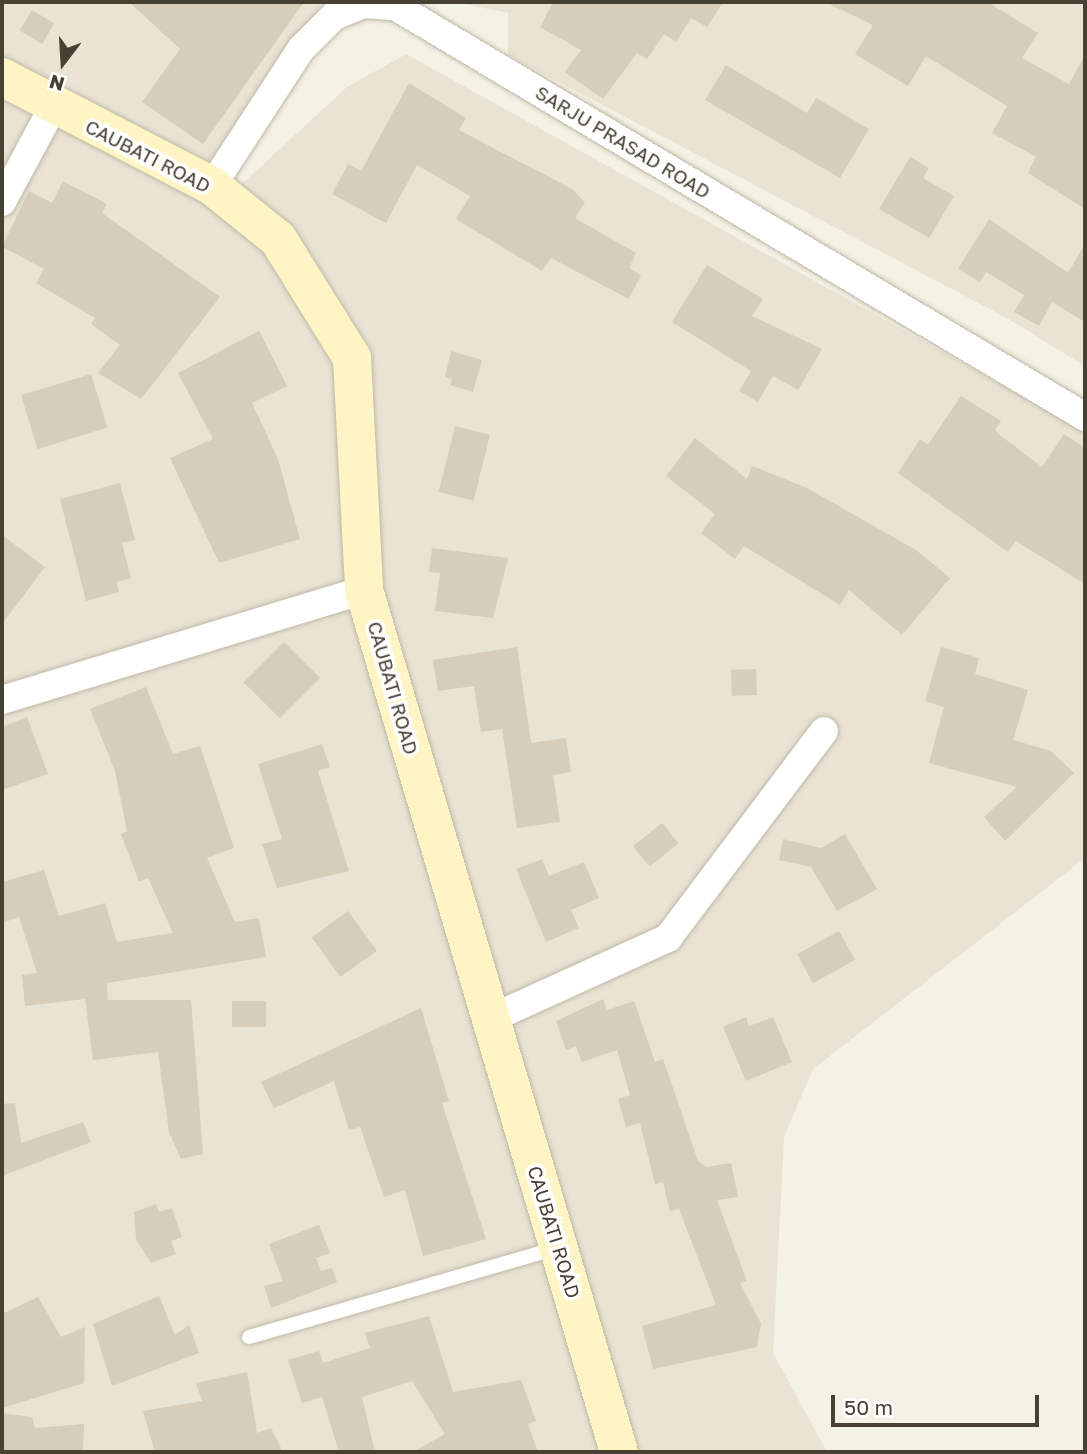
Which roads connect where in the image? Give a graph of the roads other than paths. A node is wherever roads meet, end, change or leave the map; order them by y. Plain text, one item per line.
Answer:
1 (2, 77) edge
2 (53, 107) junction
3 (212, 186) junction
4 (2, 202) edge
5 (1085, 418) edge
6 (364, 590) junction
7 (2, 700) edge
8 (824, 731) dead end
9 (490, 1019) junction
10 (558, 1247) junction
11 (250, 1337) dead end
12 (619, 1452) edge

1 - 2 street, CAUBATI ROAD
2 - 3 street, CAUBATI ROAD
2 - 4 street
3 - 5 street, SARJU PRASAD ROAD
3 - 6 street, CAUBATI ROAD
6 - 7 street
6 - 9 street, CAUBATI ROAD
8 - 9 street
9 - 10 street, CAUBATI ROAD
10 - 11 lane
10 - 12 street, CAUBATI ROAD

